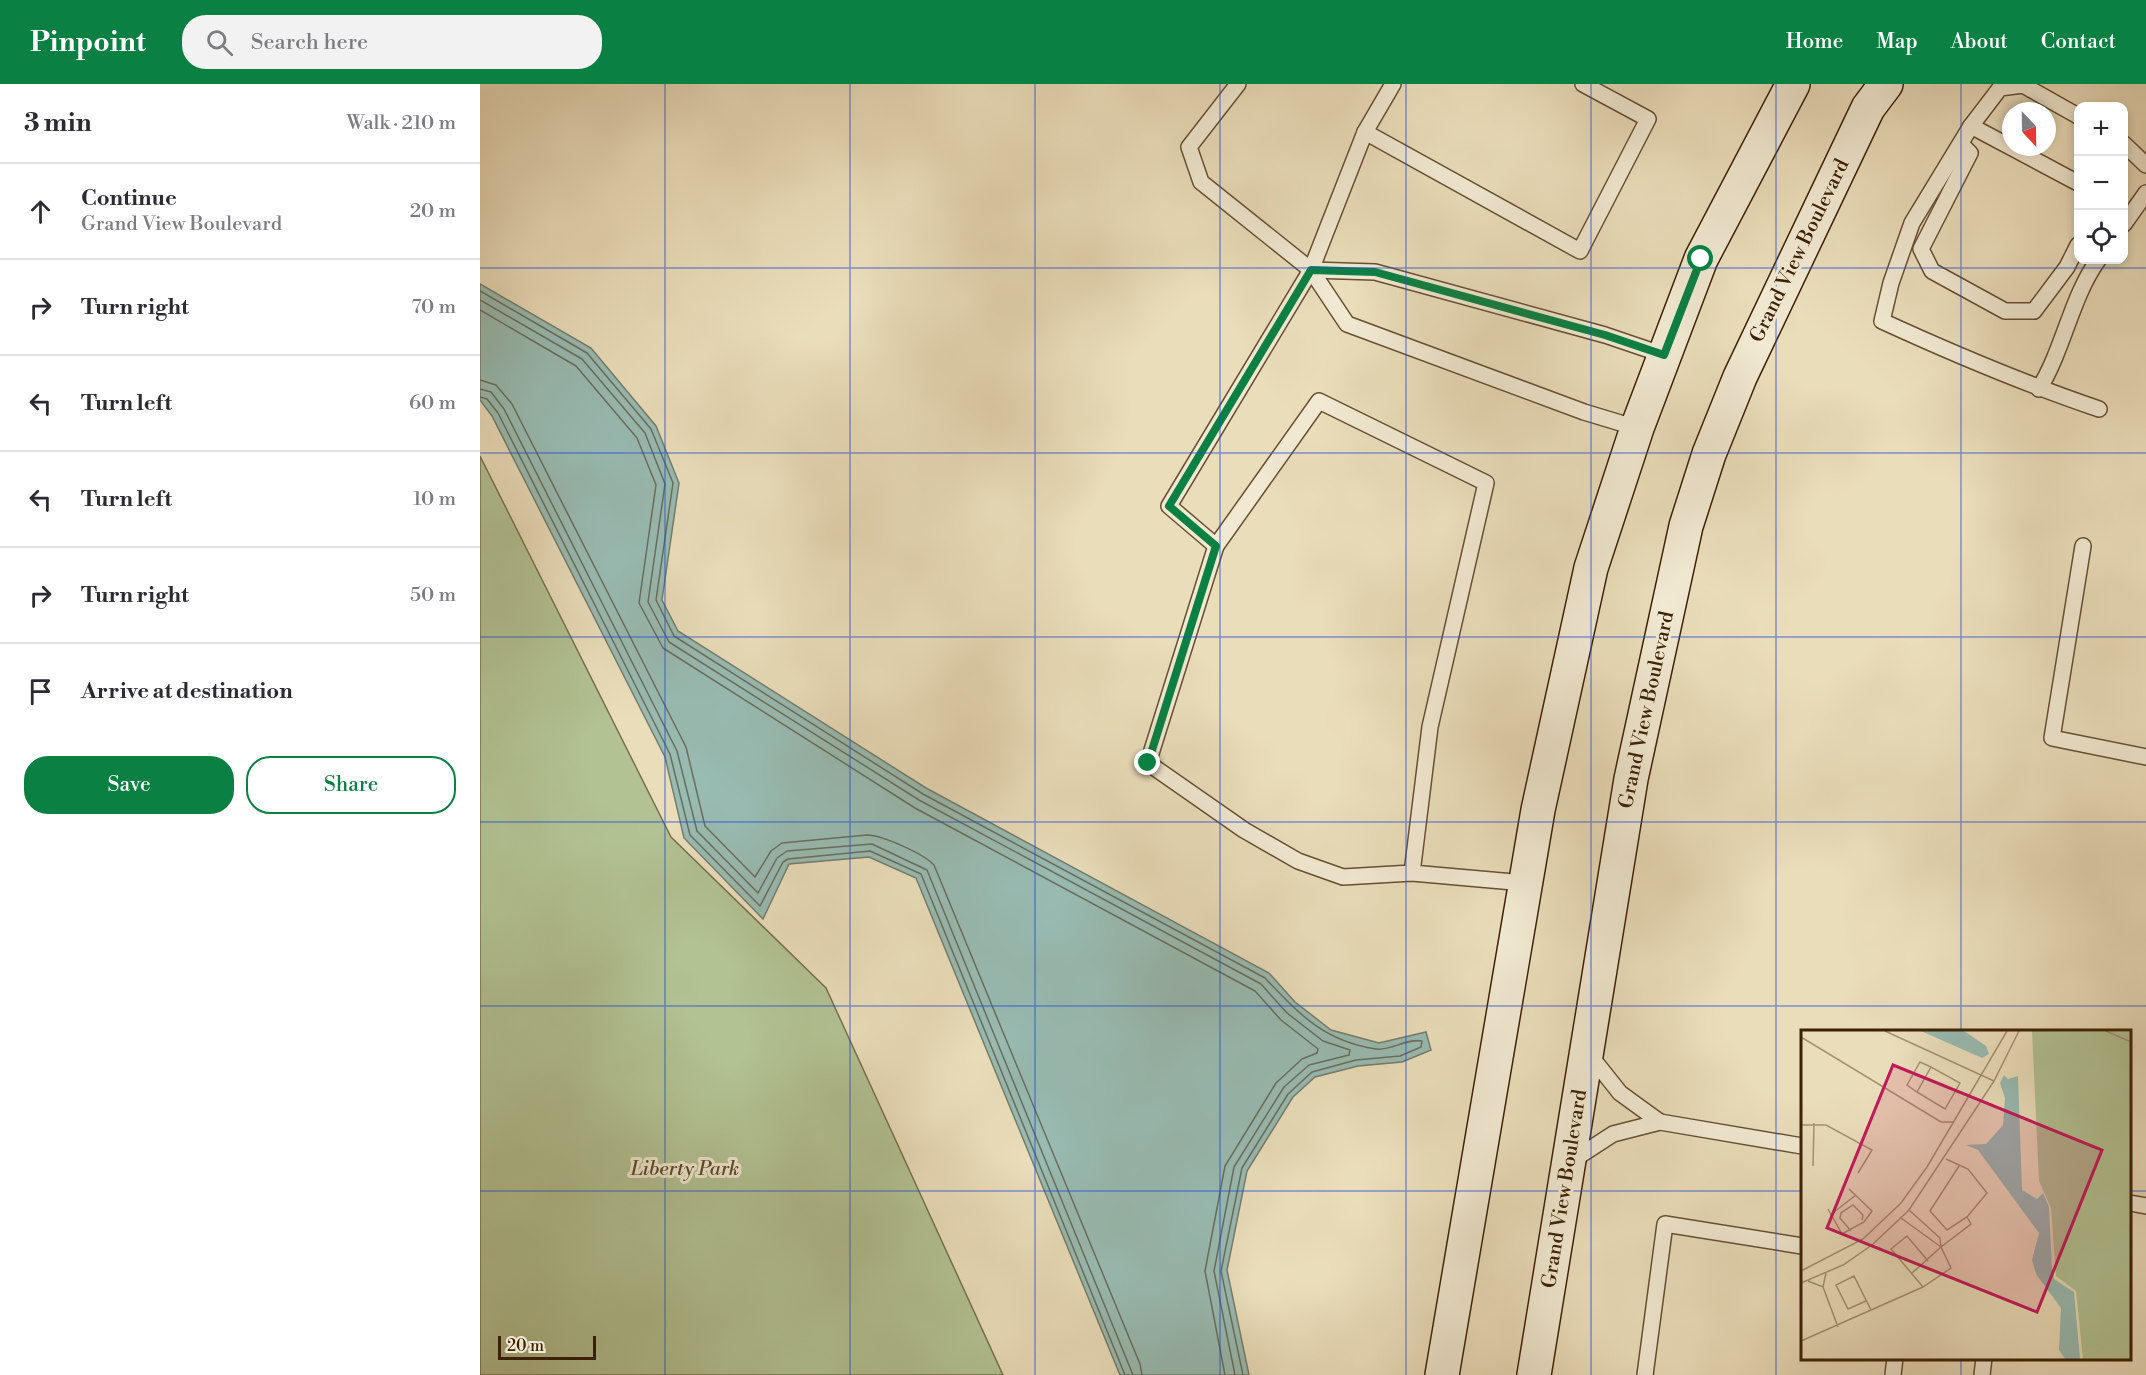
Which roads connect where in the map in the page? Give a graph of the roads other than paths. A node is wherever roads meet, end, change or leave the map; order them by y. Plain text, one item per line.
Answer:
1 (1238, 84) edge
2 (1393, 84) edge
3 (1583, 84) edge
4 (1793, 84) edge
5 (1886, 84) edge
6 (2074, 113) edge
7 (1971, 126) junction
8 (1365, 132) junction
9 (1961, 144) junction
10 (2128, 148) edge
11 (2146, 165) edge
12 (2074, 180) edge
13 (2146, 193) edge
14 (2128, 218) edge
15 (2074, 254) edge
16 (2095, 264) edge
17 (1311, 270) junction
18 (1664, 355) junction
19 (2039, 389) junction
20 (2099, 409) dead end
21 (1637, 428) junction
22 (1216, 546) junction
23 (2083, 546) dead end
24 (2146, 757) edge
25 (1412, 873) junction
26 (1525, 884) junction
27 (1587, 1052) junction
28 (1660, 1122) junction
29 (1801, 1146) edge
30 (1570, 1162) junction
31 (2131, 1203) edge
32 (2146, 1206) edge
33 (1801, 1246) edge
34 (1895, 1360) edge
35 (1984, 1360) edge
36 (1442, 1375) edge
37 (1534, 1375) edge
38 (1645, 1375) edge
39 (1893, 1375) edge
40 (1982, 1375) edge

1 - 17 lane
2 - 8 lane
3 - 8 lane
4 - 18 main road
5 - 27 main road, Grand View Boulevard
6 - 7 lane
7 - 9 lane
7 - 12 lane
8 - 17 lane
9 - 15 lane
9 - 19 lane
10 - 11 lane
13 - 14 lane
16 - 19 lane
17 - 18 lane
17 - 21 lane
17 - 22 lane
18 - 21 main road
19 - 20 lane
21 - 26 main road
22 - 25 lane
22 - 25 lane
23 - 24 lane
25 - 26 lane
26 - 36 main road
27 - 28 lane
27 - 30 main road, Grand View Boulevard
28 - 29 lane
28 - 30 lane
30 - 37 main road, Grand View Boulevard
31 - 32 lane
33 - 38 lane
34 - 39 lane
35 - 40 lane

